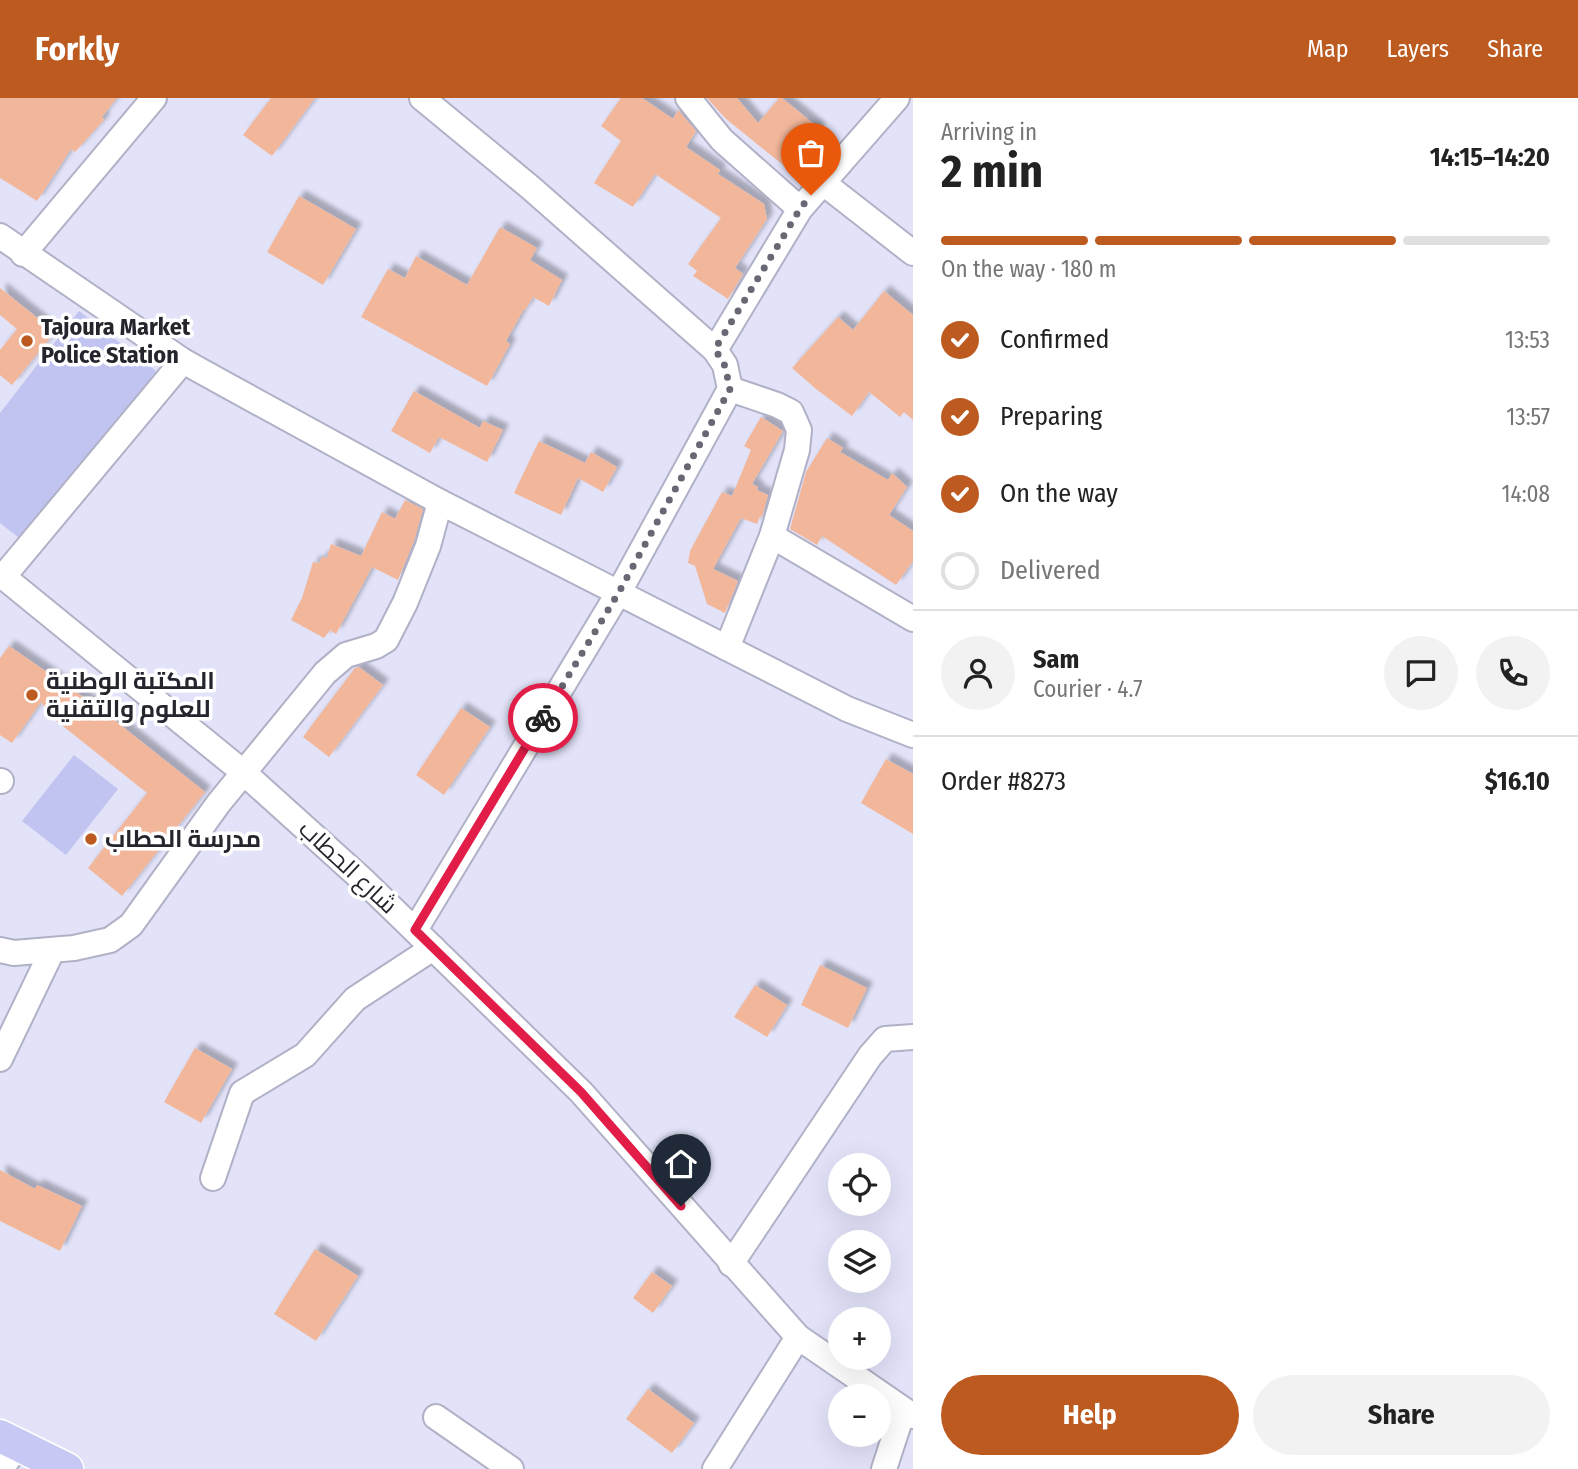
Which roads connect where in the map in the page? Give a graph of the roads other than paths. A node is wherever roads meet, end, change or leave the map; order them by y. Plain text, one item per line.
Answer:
1 (154, 98) edge
2 (422, 98) edge
3 (688, 98) edge
4 (897, 98) edge
5 (822, 181) junction
6 (800, 209) junction
7 (0, 236) edge
8 (913, 253) edge
9 (23, 254) junction
10 (715, 349) junction
11 (183, 360) junction
12 (730, 389) junction
13 (440, 502) junction
14 (772, 536) junction
15 (2, 576) edge
16 (619, 592) junction
17 (913, 619) edge
18 (727, 648) junction
19 (913, 735) edge
20 (243, 772) junction
21 (415, 930) junction
22 (433, 948) junction
23 (0, 950) edge
24 (52, 951) junction
25 (913, 1037) edge
26 (0, 1059) edge
27 (213, 1178) dead end
28 (731, 1264) junction
29 (798, 1337) junction
30 (908, 1414) edge
31 (436, 1417) dead end
32 (7, 1450) edge
33 (67, 1469) edge
34 (511, 1469) edge
35 (715, 1469) edge
36 (884, 1469) edge

1 - 9 street
2 - 10 street
3 - 6 street
4 - 5 street
5 - 6 street
5 - 8 street
6 - 10 street
7 - 9 street
9 - 11 street
10 - 12 street
11 - 13 street
11 - 15 street
12 - 14 street
12 - 16 street
13 - 16 street
13 - 20 street
14 - 17 street
14 - 18 street
15 - 20 street, شارع الحطاب
16 - 18 street
16 - 21 street
18 - 19 street
20 - 21 street, شارع الحطاب
20 - 24 street
21 - 22 street, شارع الحطاب
22 - 27 street
22 - 28 street, شارع الحطاب
23 - 24 street
24 - 26 street
25 - 28 street
28 - 29 street, شارع الحطاب
29 - 30 street, شارع الحطاب
29 - 35 street
30 - 36 street
31 - 34 street
32 - 33 main road

